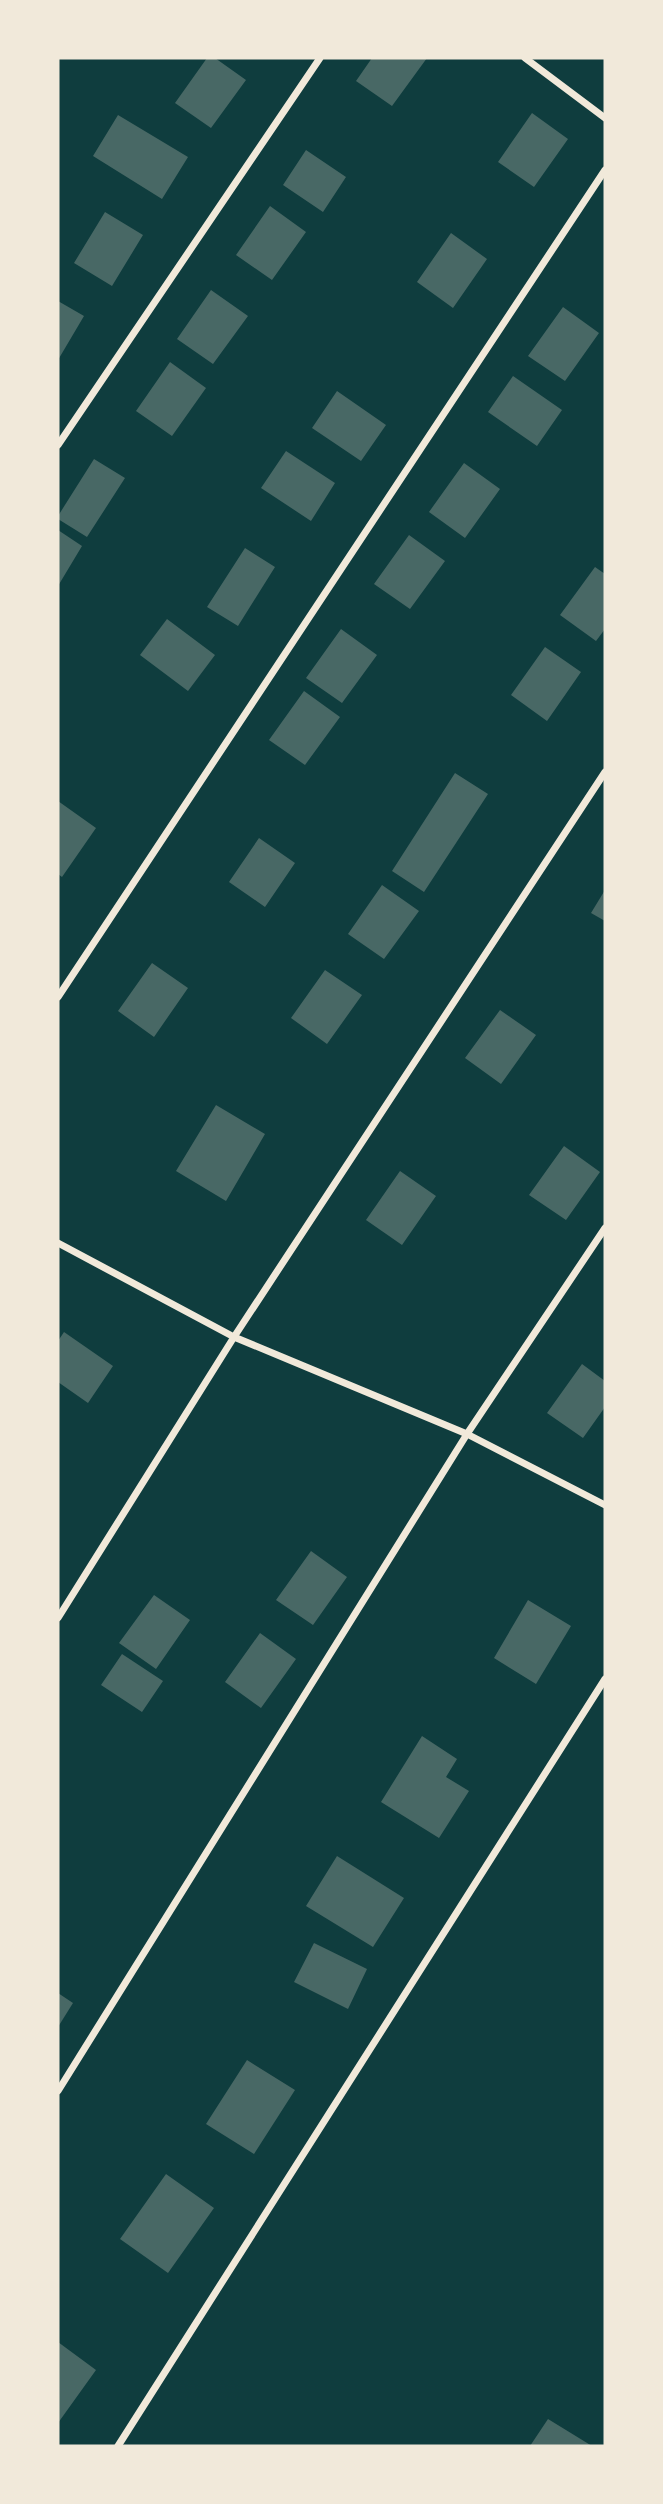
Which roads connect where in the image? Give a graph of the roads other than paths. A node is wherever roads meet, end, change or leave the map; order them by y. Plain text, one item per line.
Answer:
1 (320, 58) edge
2 (525, 58) edge
3 (605, 118) edge
4 (605, 170) edge
5 (58, 446) edge
6 (605, 772) edge
7 (58, 997) edge
8 (605, 1228) edge
9 (58, 1243) edge
10 (234, 1337) junction
11 (467, 1434) junction
12 (605, 1505) edge
13 (58, 1618) edge
14 (605, 1679) edge
15 (58, 2091) edge
16 (118, 2446) edge

1 - 5 street
2 - 3 street
4 - 7 street
6 - 10 street
8 - 11 street
9 - 10 street
10 - 11 street
10 - 13 street
11 - 12 street
11 - 15 street
14 - 16 street

